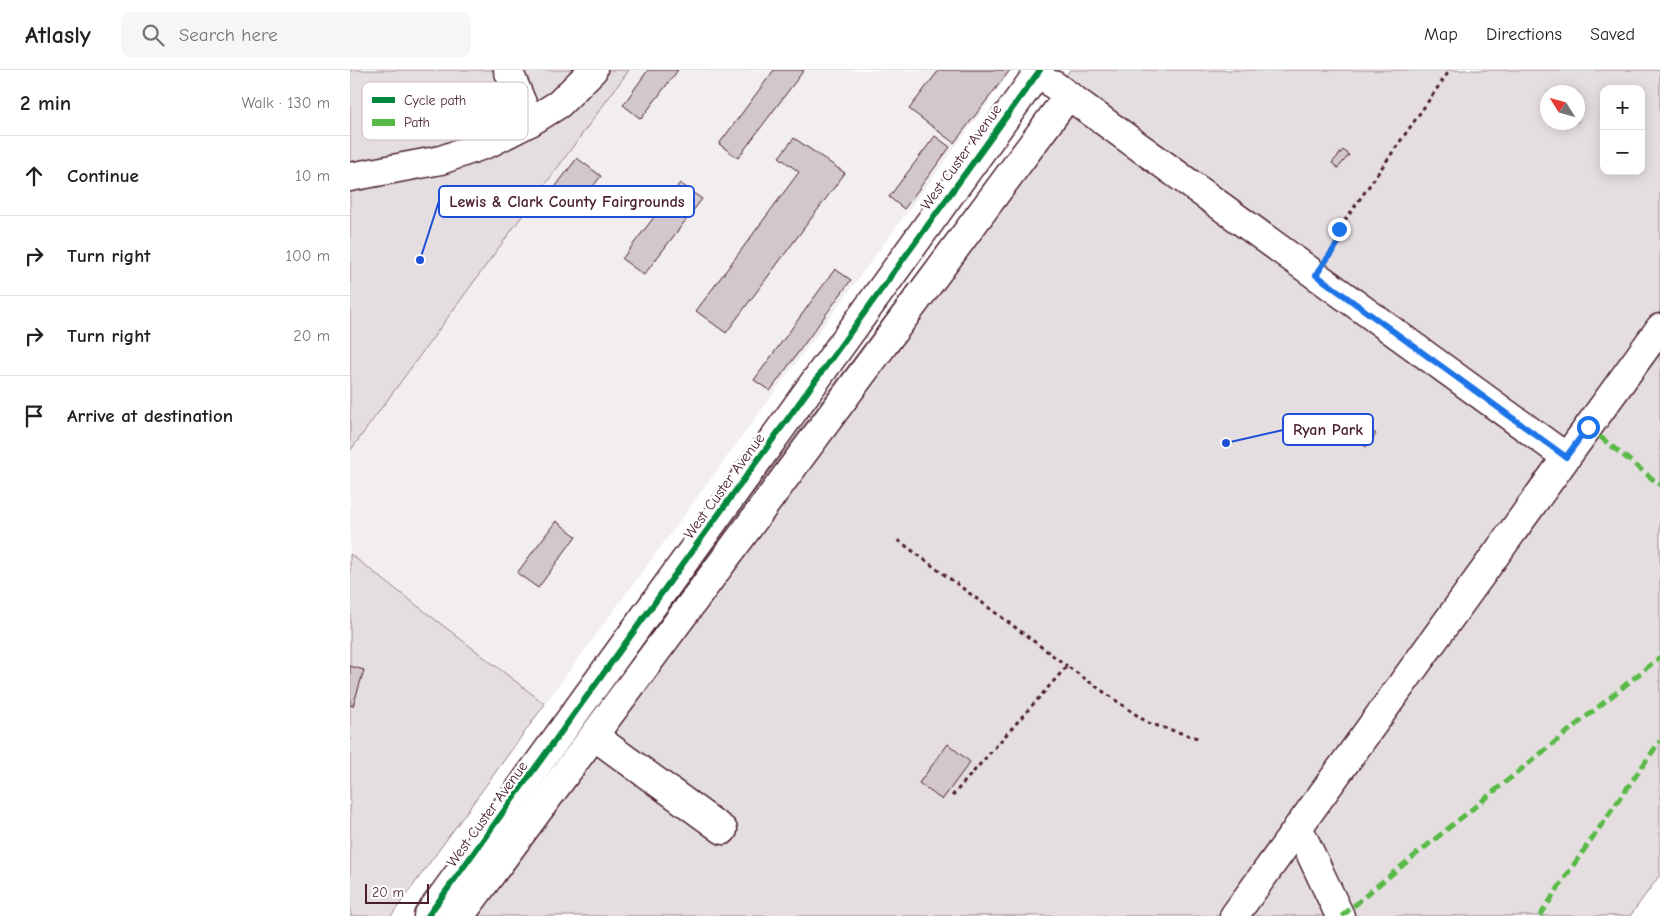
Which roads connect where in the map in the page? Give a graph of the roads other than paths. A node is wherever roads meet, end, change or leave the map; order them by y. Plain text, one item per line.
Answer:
1 (508, 70) edge
2 (593, 70) edge
3 (1039, 72) edge
4 (513, 82) edge
5 (1068, 96) junction
6 (528, 117) edge
7 (530, 122) joint
8 (495, 140) edge
9 (350, 177) edge
10 (1660, 328) edge
11 (1566, 457) junction
12 (594, 736) junction
13 (1298, 827) junction
14 (723, 830) dead end
15 (428, 916) edge
16 (460, 916) edge
17 (1234, 916) edge
18 (1340, 916) edge

1 - 4 street
2 - 7 street
3 - 5 street
3 - 15 street, West Custer Avenue
5 - 11 street
5 - 12 street
6 - 7 street
8 - 9 street
10 - 11 street
11 - 13 street
12 - 14 street
12 - 16 street
13 - 17 street
13 - 18 street

